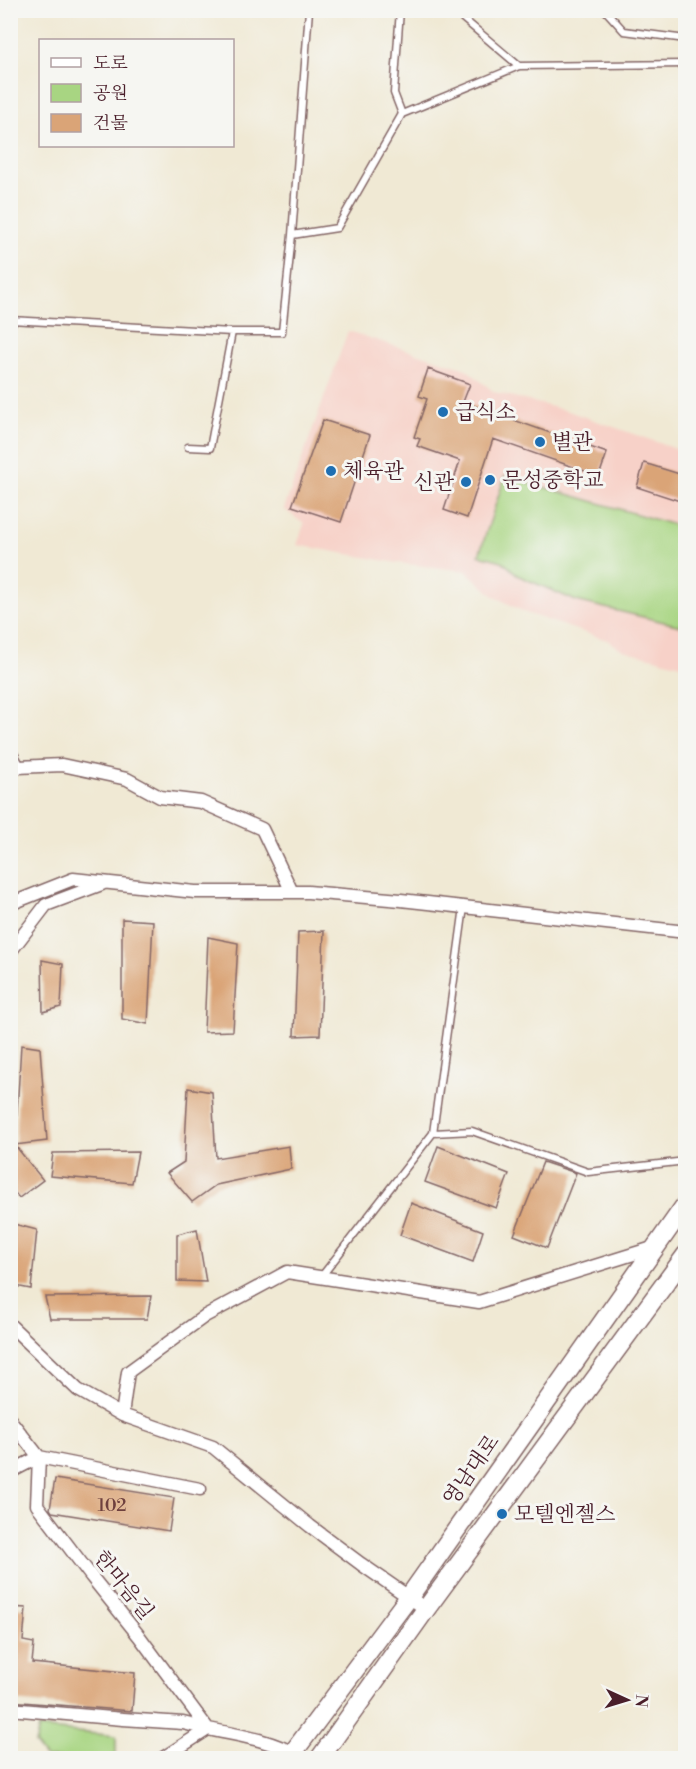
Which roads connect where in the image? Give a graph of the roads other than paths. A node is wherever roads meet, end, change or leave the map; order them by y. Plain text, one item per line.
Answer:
1 (309, 10) edge
2 (400, 10) edge
3 (453, 10) edge
4 (605, 10) edge
5 (686, 39) edge
6 (686, 64) edge
7 (519, 66) junction
8 (402, 114) junction
9 (292, 235) junction
10 (10, 320) edge
11 (232, 332) junction
12 (188, 447) dead end
13 (10, 752) edge
14 (105, 883) junction
15 (292, 892) junction
16 (10, 904) edge
17 (464, 907) junction
18 (686, 932) edge
19 (10, 952) edge
20 (433, 1133) junction
21 (686, 1161) edge
22 (686, 1204) edge
23 (656, 1247) junction
24 (686, 1255) edge
25 (321, 1277) junction
26 (10, 1325) edge
27 (122, 1416) junction
28 (10, 1420) edge
29 (39, 1457) junction
30 (10, 1472) edge
31 (200, 1489) dead end
32 (409, 1597) junction
33 (426, 1609) junction
34 (10, 1709) edge
35 (208, 1729) junction
36 (295, 1757) edge
37 (163, 1758) edge
38 (320, 1758) edge

1 - 9 lane
2 - 8 lane
3 - 7 lane
4 - 5 lane
6 - 7 lane
7 - 8 lane
8 - 9 lane
9 - 11 lane
10 - 11 lane
11 - 12 lane
13 - 15 street
14 - 15 street
14 - 16 street
14 - 19 street
15 - 17 street
17 - 18 street
17 - 20 lane
20 - 21 lane
20 - 25 lane
22 - 23 main road, 영남대로
23 - 25 street
23 - 32 main road, 영남대로
24 - 33 main road
25 - 27 street
26 - 27 street
27 - 32 street
28 - 29 street
29 - 30 street
29 - 31 street
29 - 35 street, 한마음길
32 - 33 street
32 - 36 main road, 영남대로
33 - 38 main road
34 - 35 street
35 - 36 street
35 - 37 street

